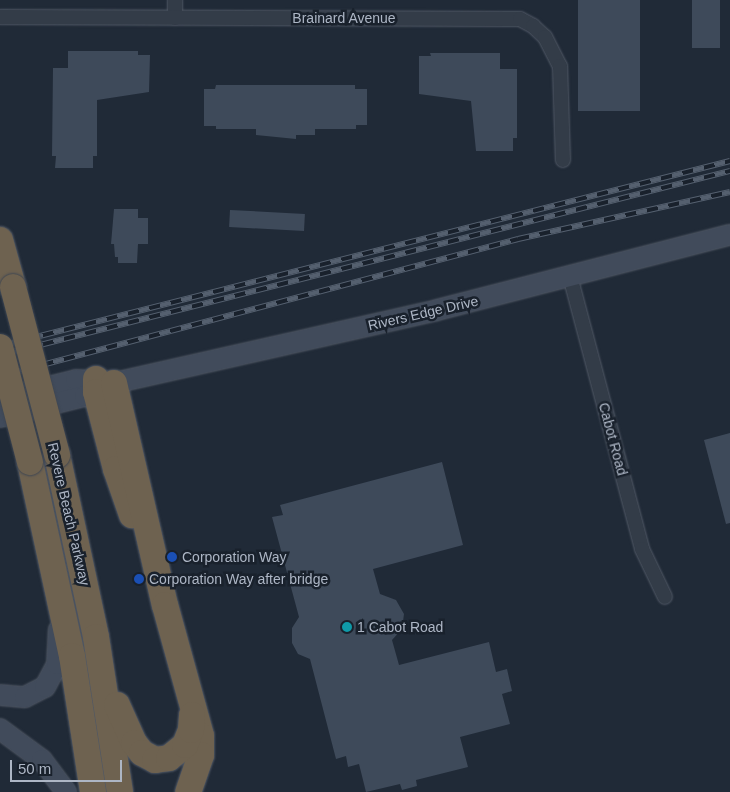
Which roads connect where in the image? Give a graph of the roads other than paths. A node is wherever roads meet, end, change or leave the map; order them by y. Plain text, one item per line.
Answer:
1 (175, 0) edge
2 (3, 18) edge
3 (175, 18) junction
4 (563, 160) dead end
5 (730, 235) edge
6 (0, 240) edge
7 (570, 276) junction
8 (0, 347) edge
9 (102, 385) junction
10 (0, 399) edge
11 (0, 417) edge
12 (50, 543) junction
13 (665, 597) dead end
14 (96, 637) junction
15 (0, 694) edge
16 (189, 697) junction
17 (0, 729) edge
18 (66, 792) edge
19 (93, 792) edge
20 (120, 792) edge
21 (188, 792) edge

1 - 3 street
2 - 3 street, Brainard Avenue
3 - 4 street, Brainard Avenue
5 - 7 main road, Rivers Edge Drive
6 - 14 highway, Revere Beach Parkway, bridge
7 - 9 main road, Rivers Edge Drive
7 - 13 street, Cabot Road
8 - 12 highway, Revere Beach Parkway, bridge
9 - 10 main road, Rivers Edge Drive
9 - 11 main road, Rivers Edge Drive
9 - 16 highway
12 - 15 main road
12 - 19 highway, Revere Beach Parkway
14 - 16 highway
14 - 20 highway, Revere Beach Parkway
16 - 21 highway
17 - 18 main road

